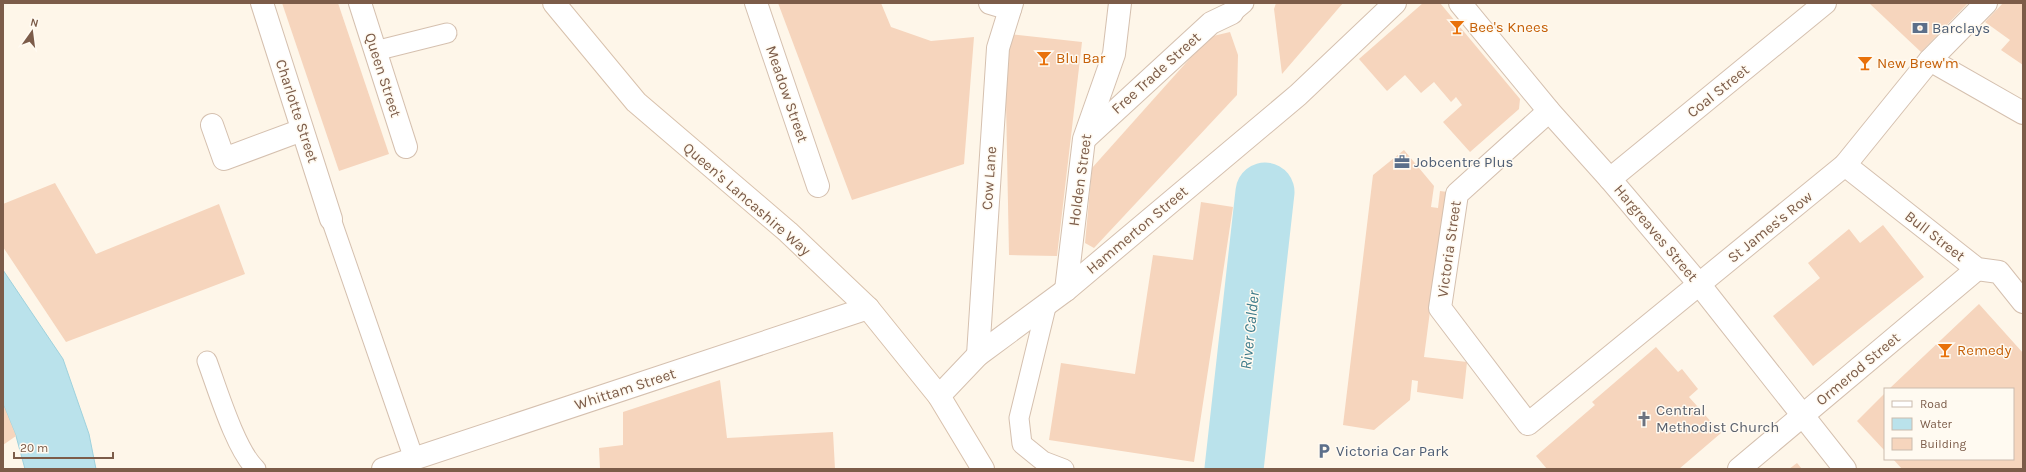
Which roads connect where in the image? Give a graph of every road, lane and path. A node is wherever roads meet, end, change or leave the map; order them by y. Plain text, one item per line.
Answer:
1 (262, 3) edge
2 (360, 3) edge
3 (554, 3) edge
4 (756, 3) edge
5 (990, 3) edge
6 (1120, 3) edge
7 (1395, 3) edge
8 (1460, 3) edge
9 (1826, 3) edge
10 (1986, 3) edge
11 (1011, 6) edge
12 (1238, 8) edge
13 (448, 33) dead end
14 (375, 51) junction
15 (1930, 60) junction
16 (1549, 111) junction
17 (2023, 113) edge
18 (212, 124) dead end
19 (302, 130) junction
20 (1084, 139) junction
21 (406, 147) dead end
22 (1845, 165) junction
23 (1610, 179) junction
24 (818, 186) dead end
25 (331, 219) joint
26 (1977, 269) junction
27 (1699, 284) junction
28 (1066, 290) junction
29 (2023, 302) edge
30 (1048, 303) junction
31 (868, 308) junction
32 (978, 355) junction
33 (206, 361) dead end
34 (939, 396) junction
35 (1802, 415) junction
36 (1528, 424) joint
37 (414, 459) junction
38 (256, 469) edge
39 (383, 469) edge
40 (983, 469) edge
41 (1064, 469) edge
42 (1739, 469) edge
43 (1845, 469) edge

1 - 19 street, Charlotte Street
2 - 14 street, Queen Street
3 - 31 street, Queen's Lancashire Way
4 - 24 street, Meadow Street
5 - 11 street
6 - 20 street, Holden Street
7 - 28 street, Hammerton Street
8 - 16 street, Hargreaves Street
9 - 23 street, Coal Street
10 - 15 street, St James's Row
11 - 32 street, Cow Lane
12 - 20 street, Free Trade Street
13 - 14 lane
14 - 21 street, Queen Street
15 - 17 street
15 - 22 street, St James's Row
16 - 23 street, Hargreaves Street
16 - 36 street, Victoria Street
18 - 19 street
19 - 25 street, Charlotte Street
20 - 28 street, Holden Street
22 - 26 street, Bull Street
22 - 27 street, St James's Row
23 - 27 street, Hargreaves Street
25 - 37 lane
26 - 29 street, Bull Street
26 - 35 street, Ormerod Street
27 - 35 street, Hargreaves Street
27 - 36 street, St James's Row
28 - 30 street, Hammerton Street
30 - 32 street, Hammerton Street
30 - 41 lane
31 - 34 street, Queen's Lancashire Way
31 - 37 street, Whittam Street
32 - 34 street, Hammerton Street
33 - 38 lane
34 - 40 street
35 - 42 street, Ormerod Street
35 - 43 street, Hargreaves Street
37 - 39 street, Whittam Street

